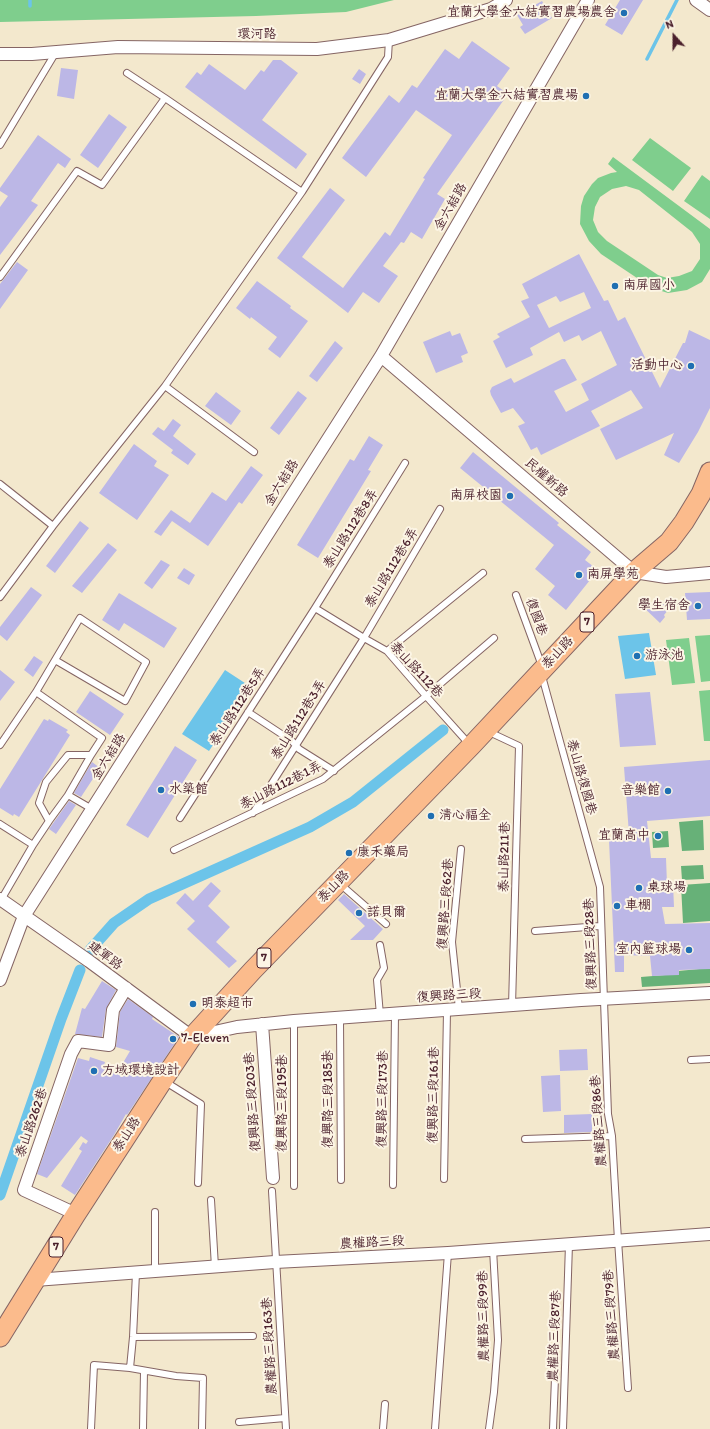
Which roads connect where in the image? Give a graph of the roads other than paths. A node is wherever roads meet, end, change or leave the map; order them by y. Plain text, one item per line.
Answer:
1 (506, 0) edge
2 (588, 0) edge
3 (696, 0) edge
4 (710, 10) edge
5 (389, 40) junction
6 (56, 52) junction
7 (0, 54) edge
8 (127, 73) dead end
9 (165, 98) junction
10 (0, 145) edge
11 (302, 192) junction
12 (0, 277) edge
13 (381, 356) junction
14 (165, 386) junction
15 (254, 452) dead end
16 (405, 462) dead end
17 (710, 472) edge
18 (0, 484) edge
19 (440, 509) dead end
20 (53, 526) junction
21 (634, 572) junction
22 (483, 573) dead end
23 (710, 573) edge
24 (516, 595) dead end
25 (0, 597) edge
26 (315, 608) junction
27 (364, 638) junction
28 (494, 638) dead end
29 (387, 651) junction
30 (55, 660) junction
31 (542, 671) junction
32 (36, 692) junction
33 (426, 696) junction
34 (248, 712) junction
35 (486, 730) junction
36 (0, 745) edge
37 (296, 745) junction
38 (471, 746) junction
39 (91, 755) junction
40 (334, 771) junction
41 (68, 795) junction
42 (92, 809) junction
43 (253, 813) junction
44 (180, 818) dead end
45 (49, 821) junction
46 (0, 824) edge
47 (33, 845) junction
48 (461, 849) dead end
49 (174, 850) dead end
50 (338, 882) junction
51 (600, 887) joint
52 (1, 899) edge
53 (24, 916) junction
54 (386, 924) dead end
55 (600, 926) junction
56 (535, 931) dead end
57 (380, 945) dead end
58 (0, 980) edge
59 (126, 988) junction
60 (710, 993) edge
61 (604, 1000) junction
62 (512, 1006) junction
63 (453, 1010) junction
64 (395, 1014) junction
65 (380, 1015) junction
66 (340, 1018) junction
67 (294, 1021) junction
68 (262, 1024) junction
69 (192, 1037) junction
70 (710, 1059) edge
71 (691, 1060) dead end
72 (162, 1080) junction
73 (612, 1136) junction
74 (525, 1139) dead end
75 (444, 1179) dead end
76 (341, 1180) dead end
77 (198, 1183) dead end
78 (272, 1184) joint
79 (393, 1185) dead end
80 (294, 1186) dead end
81 (211, 1200) dead end
82 (155, 1212) dead end
83 (76, 1214) junction
84 (710, 1234) edge
85 (618, 1240) junction
86 (569, 1244) junction
87 (492, 1249) junction
88 (448, 1253) junction
89 (276, 1262) junction
90 (215, 1267) junction
91 (155, 1272) junction
92 (136, 1273) junction
93 (35, 1280) junction
94 (0, 1336) edge
95 (253, 1336) dead end
96 (133, 1337) junction
97 (130, 1368) junction
98 (144, 1371) junction
99 (555, 1378) dead end
100 (628, 1388) dead end
101 (385, 1404) dead end
102 (285, 1418) junction
103 (239, 1422) dead end
104 (91, 1429) edge
105 (143, 1429) edge
106 (202, 1429) edge
107 (286, 1429) edge
108 (382, 1429) edge
109 (435, 1429) edge
110 (489, 1429) edge
111 (553, 1429) edge
112 (563, 1429) edge

1 - 5 street, 環河路
2 - 13 street, 金六結路
3 - 4 street
5 - 6 street, 環河路
5 - 11 lane
6 - 7 street, 環河路
6 - 10 lane
8 - 9 lane
9 - 11 lane
9 - 12 lane
11 - 14 lane
13 - 21 street, 民權新路
13 - 42 street, 金六結路
14 - 15 lane
14 - 20 lane
16 - 26 lane, 泰山路112巷8弄
17 - 21 main road, 泰山路 / 7
18 - 20 lane
19 - 27 lane, 泰山路112巷6弄
20 - 25 lane
21 - 23 street
21 - 31 main road, 泰山路 / 7
22 - 29 lane
24 - 31 lane, 復國巷
26 - 27 lane, 泰山路112巷
26 - 34 lane, 泰山路112巷5弄
27 - 29 lane, 泰山路112巷
27 - 37 lane, 泰山路112巷3弄
28 - 33 lane, 泰山路112巷1弄
29 - 33 lane, 泰山路112巷
30 - 30 lane
30 - 32 lane
31 - 35 main road, 泰山路 / 7
31 - 51 lane, 泰山路復國巷
32 - 36 lane
32 - 39 lane
33 - 38 lane, 泰山路112巷
33 - 40 lane, 泰山路112巷1弄
34 - 37 lane
34 - 44 lane, 泰山路112巷5弄
35 - 38 main road, 泰山路 / 7
35 - 62 lane, 泰山路211巷
37 - 40 lane
37 - 43 lane, 泰山路112巷3弄
38 - 50 main road, 泰山路 / 7
39 - 41 lane
39 - 45 lane
40 - 43 lane, 泰山路112巷1弄
41 - 42 lane
41 - 45 lane
42 - 53 street, 金六結路
43 - 49 lane, 泰山路112巷1弄
45 - 47 lane
46 - 47 lane
47 - 52 lane
48 - 63 lane, 復興路三段62巷
50 - 54 lane
50 - 69 main road, 泰山路 / 7
51 - 55 lane, 復興路三段28巷
52 - 53 street, 建軍路
53 - 58 street, 金六結路
53 - 59 street, 建軍路
55 - 56 lane
55 - 61 lane, 復興路三段28巷
57 - 65 lane
59 - 69 street, 建軍路
59 - 83 street, 泰山路262巷
60 - 61 street, 復興路三段
61 - 62 street, 復興路三段
61 - 73 lane, 農權路三段86巷
62 - 63 street, 復興路三段
63 - 64 street, 復興路三段
63 - 75 lane, 復興路三段161巷
64 - 65 street, 復興路三段
64 - 79 lane, 復興路三段173巷
65 - 66 street, 復興路三段
66 - 67 street, 復興路三段
66 - 76 lane, 復興路三段185巷
67 - 68 street, 復興路三段
67 - 80 lane, 復興路三段195巷
68 - 69 street, 復興路三段
68 - 78 street, 復興路三段203巷
69 - 72 main road, 泰山路 / 7
70 - 71 lane
72 - 77 lane
72 - 83 main road, 泰山路 / 7
73 - 74 lane
73 - 85 lane, 農權路三段86巷
78 - 89 lane, 農權路三段163巷
81 - 90 lane
82 - 91 lane
83 - 93 main road, 泰山路 / 7
84 - 85 street, 農權路三段
85 - 86 street, 農權路三段
85 - 100 lane, 農權路三段79巷
86 - 87 street, 農權路三段
86 - 112 lane, 農權路三段87巷
87 - 88 street, 農權路三段
87 - 110 lane, 農權路三段99巷
88 - 89 street, 農權路三段
88 - 109 lane
89 - 90 street, 農權路三段
89 - 102 lane, 農權路三段163巷
90 - 91 street, 農權路三段
91 - 92 street, 農權路三段
92 - 93 street, 農權路三段
92 - 96 lane
93 - 94 main road, 泰山路 / 7
95 - 96 lane
96 - 97 lane
97 - 98 lane
97 - 104 lane
98 - 105 lane
98 - 106 lane
99 - 111 lane
101 - 108 lane
102 - 103 lane
102 - 107 lane, 農權路三段163巷

